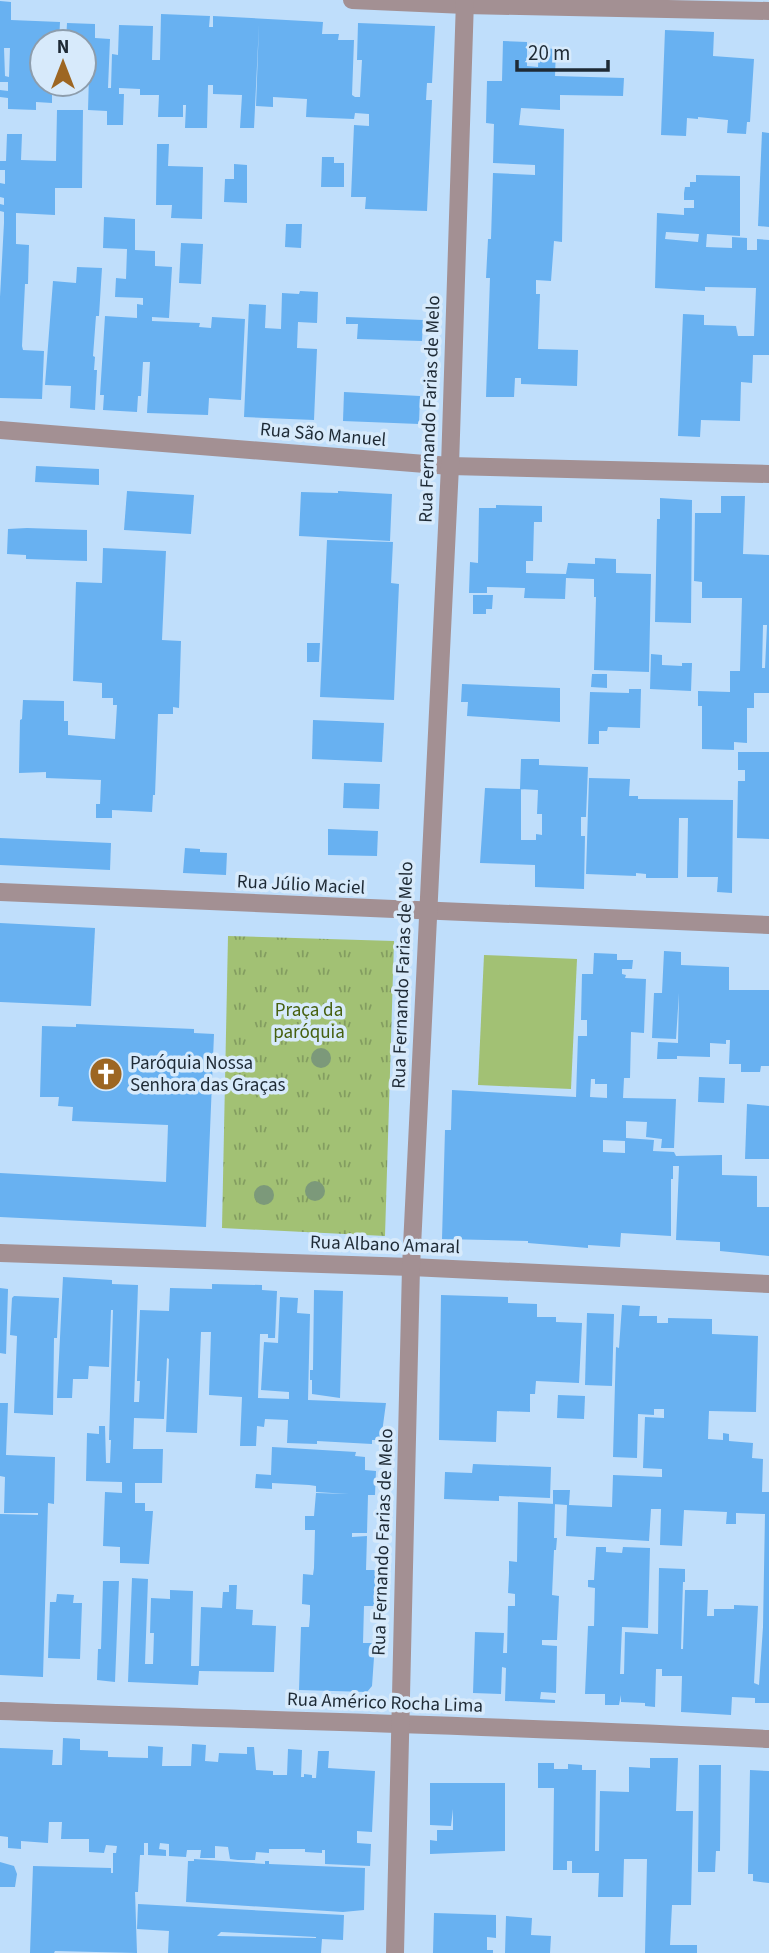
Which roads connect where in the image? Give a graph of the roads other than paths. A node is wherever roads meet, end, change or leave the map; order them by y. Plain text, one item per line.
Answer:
1 (352, 0) edge
2 (465, 3) edge
3 (769, 11) edge
4 (0, 430) edge
5 (450, 466) junction
6 (769, 474) edge
7 (0, 892) edge
8 (426, 912) junction
9 (769, 925) edge
10 (0, 1253) edge
11 (411, 1267) junction
12 (769, 1284) edge
13 (0, 1711) edge
14 (399, 1726) junction
15 (769, 1739) edge
16 (395, 1953) edge

1 - 2 street
2 - 3 street
2 - 5 street, Rua Fernando Farias de Melo
4 - 5 street, Rua São Manuel
5 - 6 street, Rua São Manuel
5 - 8 street, Rua Fernando Farias de Melo
7 - 8 street, Rua Júlio Maciel
8 - 9 street, Rua Júlio Maciel
8 - 11 street, Rua Fernando Farias de Melo
10 - 11 street, Rua Albano Amaral
11 - 12 street, Rua Albano Amaral
11 - 14 street, Rua Fernando Farias de Melo
13 - 14 street, Rua Américo Rocha Lima
14 - 15 street, Rua Américo Rocha Lima
14 - 16 street, Rua Fernando Farias de Melo

